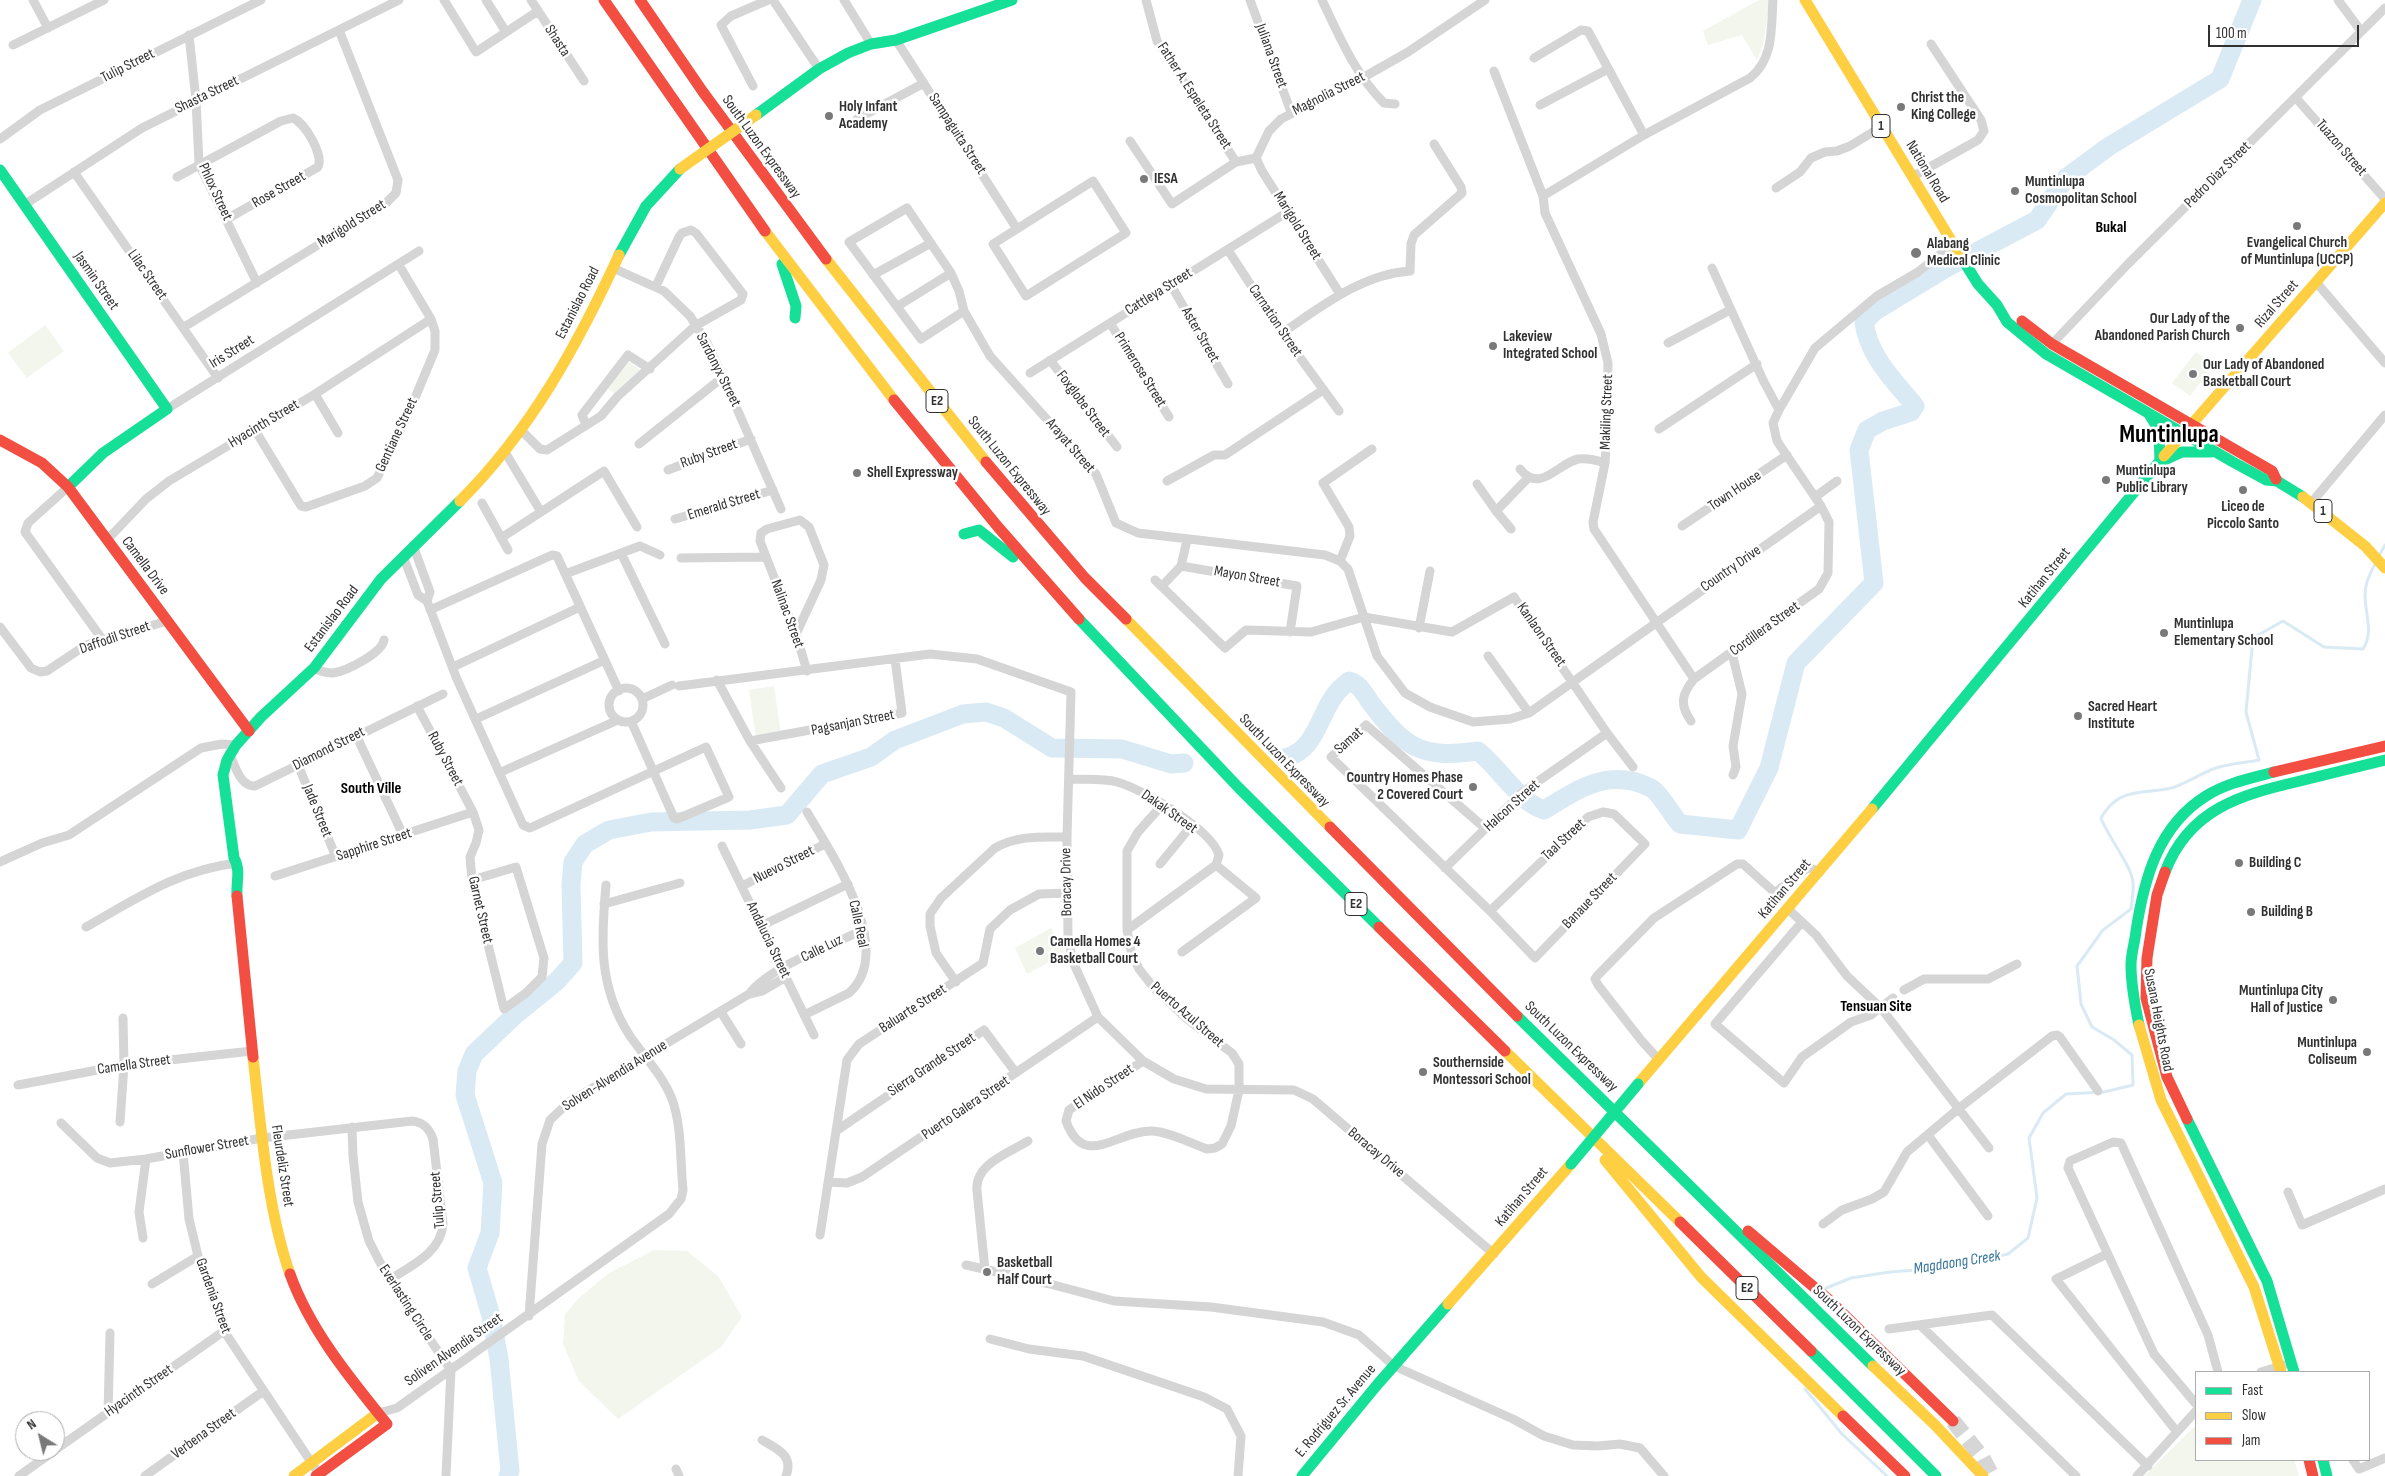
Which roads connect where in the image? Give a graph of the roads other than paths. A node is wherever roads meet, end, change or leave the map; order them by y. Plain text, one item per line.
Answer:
1 (33, 0) edge
2 (104, 0) edge
3 (261, 0) edge
4 (399, 0) edge
5 (444, 0) edge
6 (486, 0) edge
7 (531, 0) edge
8 (604, 0) edge
9 (640, 0) edge
10 (768, 0) edge
11 (772, 0) edge
12 (844, 0) edge
13 (1012, 0) edge
14 (1146, 0) edge
15 (1250, 0) edge
16 (1322, 0) edge
17 (1486, 0) edge
18 (1773, 0) edge
19 (1805, 0) edge
20 (2338, 0) edge
21 (2385, 8) edge
22 (538, 11) junction
23 (48, 28) junction
24 (339, 30) junction
25 (2361, 30) junction
26 (506, 32) junction
27 (189, 35) junction
28 (896, 40) junction
29 (871, 44) junction
30 (1931, 44) dead end
31 (13, 45) dead end
32 (1534, 58) dead end
33 (819, 69) junction
34 (1608, 69) junction
35 (1494, 71) dead end
36 (1364, 77) junction
37 (584, 81) dead end
38 (924, 83) junction
39 (754, 86) dead end
40 (2296, 98) junction
41 (196, 100) junction
42 (1395, 104) dead end
43 (1540, 105) dead end
44 (1291, 112) junction
45 (857, 120) dead end
46 (1882, 127) junction
47 (1644, 135) junction
48 (0, 139) edge
49 (1130, 140) dead end
50 (1434, 144) dead end
51 (1256, 158) junction
52 (1236, 162) junction
53 (200, 164) junction
54 (0, 170) edge
55 (74, 172) junction
56 (177, 177) dead end
57 (1912, 177) junction
58 (1776, 188) dead end
59 (1543, 196) junction
60 (2385, 201) edge
61 (24, 205) junction
62 (1289, 211) junction
63 (227, 219) junction
64 (1017, 229) junction
65 (774, 243) junction
66 (931, 243) junction
67 (1955, 248) junction
68 (1228, 250) junction
69 (419, 252) dead end
70 (399, 265) junction
71 (612, 268) junction
72 (1712, 268) dead end
73 (951, 273) junction
74 (873, 275) junction
75 (2316, 282) junction
76 (257, 283) junction
77 (1171, 285) junction
78 (656, 286) junction
79 (1340, 294) junction
80 (1997, 305) junction
81 (898, 306) junction
82 (1730, 310) junction
83 (964, 311) junction
84 (795, 318) dead end
85 (431, 319) junction
86 (1110, 323) junction
87 (695, 326) junction
88 (184, 328) junction
89 (1282, 334) junction
90 (1668, 343) dead end
91 (2052, 344) junction
92 (1050, 360) junction
93 (2385, 363) edge
94 (1757, 364) junction
95 (650, 369) junction
96 (1030, 373) dead end
97 (723, 377) junction
98 (218, 378) junction
99 (1228, 384) dead end
100 (1323, 390) junction
101 (315, 394) junction
102 (167, 409) junction
103 (1779, 410) junction
104 (1339, 411) dead end
105 (2149, 414) junction
106 (1169, 416) dead end
107 (2385, 416) edge
108 (2191, 424) junction
109 (586, 425) junction
110 (1659, 429) dead end
111 (255, 430) junction
112 (521, 430) junction
113 (338, 433) dead end
114 (2182, 434) junction
115 (751, 439) junction
116 (0, 440) edge
117 (639, 444) dead end
118 (1117, 447) dead end
119 (1372, 449) dead end
120 (505, 452) junction
121 (2216, 452) junction
122 (1788, 455) junction
123 (2160, 462) junction
124 (1605, 463) junction
125 (1520, 469) dead end
126 (668, 470) dead end
127 (1529, 478) junction
128 (1167, 481) dead end
129 (1837, 481) dead end
130 (2277, 481) junction
131 (1477, 484) dead end
132 (68, 488) junction
133 (773, 490) junction
134 (1815, 497) junction
135 (2312, 502) junction
136 (482, 503) dead end
137 (1821, 506) junction
138 (781, 509) dead end
139 (1496, 511) junction
140 (541, 512) junction
141 (675, 519) dead end
142 (1682, 526) dead end
143 (637, 527) dead end
144 (1511, 529) dead end
145 (964, 534) dead end
146 (501, 538) junction
147 (107, 540) junction
148 (1187, 540) junction
149 (414, 545) junction
150 (508, 550) dead end
151 (621, 553) junction
152 (660, 555) dead end
153 (403, 556) junction
154 (766, 557) junction
155 (681, 558) dead end
156 (1340, 561) junction
157 (2382, 565) edge
158 (1181, 566) junction
159 (1430, 571) dead end
160 (565, 574) junction
161 (428, 605) junction
162 (580, 607) junction
163 (1069, 609) junction
164 (1364, 617) junction
165 (167, 620) junction
166 (1656, 622) junction
167 (0, 626) edge
168 (1419, 628) junction
169 (1290, 632) junction
170 (796, 634) junction
171 (4, 639) edge
172 (102, 639) junction
173 (384, 640) dead end
174 (665, 644) dead end
175 (1732, 653) junction
176 (1488, 656) dead end
177 (895, 659) junction
178 (605, 660) junction
179 (452, 667) junction
180 (314, 669) junction
181 (807, 671) junction
182 (1694, 678) junction
183 (717, 680) junction
184 (1573, 681) junction
185 (619, 690) junction
186 (443, 694) dead end
187 (642, 699) junction
188 (418, 706) junction
189 (1529, 713) junction
190 (476, 719) junction
191 (618, 720) junction
192 (1691, 721) dead end
193 (631, 722) junction
194 (249, 731) junction
195 (1607, 733) junction
196 (356, 735) junction
197 (750, 741) junction
198 (2385, 746) edge
199 (232, 749) junction
200 (2385, 760) edge
201 (298, 765) junction
202 (1634, 767) dead end
203 (501, 772) junction
204 (653, 772) junction
205 (1732, 775) dead end
206 (1070, 779) junction
207 (782, 788) dead end
208 (1164, 804) junction
209 (472, 812) junction
210 (807, 812) dead end
211 (1192, 825) junction
212 (1486, 829) junction
213 (403, 835) junction
214 (1067, 837) junction
215 (826, 844) junction
216 (1645, 844) joint
217 (722, 846) dead end
218 (336, 857) junction
219 (234, 861) junction
220 (0, 862) edge
221 (1160, 864) dead end
222 (1216, 865) junction
223 (1445, 868) junction
224 (1820, 872) junction
225 (275, 876) dead end
226 (472, 880) junction
227 (680, 883) dead end
228 (848, 884) junction
229 (606, 885) dead end
230 (742, 886) junction
231 (1068, 894) junction
232 (604, 904) junction
233 (1788, 910) junction
234 (1490, 911) junction
235 (1802, 922) junction
236 (761, 926) junction
237 (86, 927) dead end
238 (863, 930) junction
239 (1127, 930) junction
240 (1182, 952) dead end
241 (2017, 964) dead end
242 (784, 973) junction
243 (956, 982) junction
244 (1904, 990) dead end
245 (1893, 998) dead end
246 (1881, 1008) junction
247 (721, 1012) junction
248 (804, 1016) junction
249 (1098, 1017) junction
250 (122, 1018) dead end
251 (814, 1035) dead end
252 (741, 1044) dead end
253 (252, 1051) junction
254 (645, 1056) junction
255 (1659, 1060) junction
256 (1143, 1061) junction
257 (124, 1065) junction
258 (1016, 1073) junction
259 (18, 1085) dead end
260 (1238, 1090) junction
261 (2098, 1091) dead end
262 (1556, 1101) junction
263 (1958, 1109) junction
264 (120, 1122) dead end
265 (61, 1124) dead end
266 (426, 1126) joint
267 (352, 1127) junction
268 (836, 1131) junction
269 (1928, 1135) junction
270 (262, 1138) junction
271 (1028, 1141) dead end
272 (1989, 1148) dead end
273 (182, 1152) junction
274 (146, 1159) junction
275 (828, 1182) junction
276 (2385, 1189) edge
277 (1695, 1191) junction
278 (2288, 1192) dead end
279 (1988, 1216) dead end
280 (1823, 1224) dead end
281 (820, 1235) dead end
282 (143, 1238) dead end
283 (1494, 1254) junction
284 (2107, 1254) junction
285 (198, 1256) junction
286 (966, 1265) dead end
287 (985, 1270) junction
288 (389, 1280) junction
289 (152, 1284) dead end
290 (529, 1316) junction
291 (1921, 1326) junction
292 (1889, 1330) dead end
293 (224, 1331) junction
294 (110, 1333) dead end
295 (990, 1339) dead end
296 (1394, 1366) junction
297 (2293, 1367) edge
298 (2280, 1369) edge
299 (451, 1370) junction
300 (2218, 1371) edge
301 (2267, 1371) edge
302 (262, 1392) junction
303 (2195, 1403) edge
304 (397, 1408) junction
305 (2195, 1412) edge
306 (108, 1413) junction
307 (378, 1413) junction
308 (1953, 1421) tunnel mouth
309 (387, 1424) junction
310 (2177, 1432) junction
311 (762, 1440) dead end
312 (65, 1444) edge
313 (2385, 1458) edge
314 (41, 1461) edge
315 (2310, 1461) edge
316 (2323, 1461) edge
317 (2354, 1461) edge
318 (312, 1463) junction
319 (2148, 1466) junction
320 (317, 1475) edge
321 (19, 1476) edge
322 (145, 1476) edge
323 (294, 1476) edge
324 (446, 1476) edge
325 (786, 1476) edge
326 (1238, 1476) edge
327 (1302, 1476) edge
328 (1664, 1476) edge
329 (1905, 1476) edge
330 (1936, 1476) edge
331 (1984, 1476) edge
332 (2076, 1476) edge
333 (2137, 1476) edge
334 (2313, 1476) edge
335 (2327, 1476) edge

1 - 23 street
2 - 23 street
3 - 27 street, Tulip Street
4 - 24 street, Shasta Street
5 - 26 street
6 - 26 street
7 - 22 street, Shasta
8 - 65 main road, E2
9 - 277 main road, South Luzon Expressway / E2
10 - 39 street
11 - 33 street
12 - 29 street
13 - 28 main road, Estanislao Road
14 - 52 street, Father A. Espeleta Street
15 - 44 street, Juliana Street
16 - 36 street
17 - 36 street, Magnolia Street
18 - 47 street
19 - 46 main road, National Road / 1
20 - 25 street
21 - 25 street, Pedro Diaz Street
22 - 26 street
22 - 37 street, Shasta
23 - 31 street
24 - 41 street, Shasta Street
24 - 76 street, Marigold Street
25 - 40 street, Pedro Diaz Street
27 - 41 street, Phlox Street
27 - 48 street, Tulip Street
28 - 29 main road, Estanislao Road
28 - 38 street, Sampaguita Street
29 - 33 main road, Estanislao Road
30 - 57 street
32 - 34 street
33 - 71 main road, Estanislao Road, bridge
34 - 43 street
34 - 47 street
35 - 59 street, Makiling Street
36 - 42 street
36 - 44 street, Magnolia Street
38 - 45 street
38 - 64 street, Sampaguita Street
40 - 60 street, Tuazon Street
40 - 91 street, Pedro Diaz Street
41 - 53 street, Phlox Street
41 - 55 street, Shasta Street
44 - 51 street, Magnolia Street
46 - 57 main road, National Road / 1
46 - 58 street
47 - 59 street
49 - 52 street
50 - 79 street
51 - 52 street
51 - 62 street, Marigold Street
53 - 56 street
53 - 63 street, Phlox Street
53 - 63 street, Rose Street
54 - 61 main road, Jasmin Street
55 - 61 street, Shasta Street
55 - 88 street, Lilac Street
57 - 67 main road, National Road / 1
59 - 124 street, Makiling Street
60 - 75 main road, Rizal Street
61 - 102 main road, Jasmin Street
62 - 68 street, Cattleya Street
62 - 79 street, Marigold Street
63 - 76 street, Phlox Street
64 - 64 street
65 - 84 main road
65 - 163 main road, E2
66 - 73 street, Arayat Street
66 - 74 street
66 - 74 street, Arayat Street
67 - 80 main road, National Road / 1
67 - 103 street
68 - 77 street, Cattleya Street
68 - 89 street, Carnation Street
69 - 70 street, Iris Street
70 - 85 street, Gentiane Street
70 - 98 street, Iris Street
71 - 78 street, Sardonyx Street
71 - 112 main road, Estanislao Road
72 - 82 street
73 - 81 street
73 - 83 street, Arayat Street
74 - 81 street
75 - 93 street
75 - 108 main road, Rizal Street
76 - 88 street, Marigold Street
77 - 86 street, Cattleya Street
77 - 99 street, Aster Street
78 - 87 street, Sardonyx Street
78 - 87 street
79 - 89 street
80 - 91 main road, National Road / 1
80 - 105 main road, National Road / 1
81 - 83 street
82 - 90 street
82 - 94 street
83 - 148 street, Arayat Street
85 - 101 street, Hyacinth Street
85 - 111 street, Gentiane Street
86 - 92 street, Cattleya Street
86 - 106 street, Primerose Street
87 - 95 street
87 - 97 street, Sardonyx Street
88 - 98 street, Lilac Street
89 - 100 street, Carnation Street
91 - 108 main road, National Road / 1
92 - 96 street, Cattleya Street
92 - 118 street, Foxglobe Street
94 - 103 street
94 - 110 street
95 - 109 street
95 - 109 street
97 - 115 street, Sardonyx Street
97 - 117 street
98 - 102 street, Iris Street
100 - 104 street, Carnation Street
100 - 128 street
101 - 111 street, Hyacinth Street
101 - 113 street
102 - 132 main road, Iris Street
103 - 122 street
105 - 114 main road, National Road / 1
105 - 123 main road
107 - 135 street
108 - 114 main road, Katihan Street
108 - 130 main road, National Road / 1
109 - 112 street
111 - 147 street, Hyacinth Street
112 - 120 main road, Estanislao Road
114 - 121 main road, National Road / 1
114 - 123 main road, Katihan Street
115 - 126 street, Ruby Street
115 - 133 street, Sardonyx Street
116 - 132 main road, Camella Drive
119 - 156 street
120 - 140 street
120 - 149 main road, Estanislao Road
121 - 123 main road
121 - 130 main road, National Road / 1
122 - 134 street
122 - 142 street, Town House
123 - 224 main road, Katihan Street
124 - 127 street
124 - 166 street, Makiling Street
125 - 127 street
127 - 139 street
129 - 134 street
130 - 135 main road, National Road / 1
131 - 139 street
132 - 147 main road, Camella Drive
132 - 172 street
133 - 138 street, Sardonyx Street
133 - 141 street, Emerald Street
134 - 137 street
135 - 157 main road, National Road / 1
136 - 146 street
137 - 166 street, Country Drive
137 - 175 street, Cordillera Street
139 - 144 street
140 - 143 street
140 - 146 street
145 - 163 main road
146 - 150 street
147 - 165 main road, Camella Drive
148 - 156 street, Arayat Street
148 - 158 street
149 - 153 main road, Estanislao Road
149 - 161 street
151 - 152 street
151 - 160 street
151 - 174 street
153 - 161 street
153 - 180 main road, Estanislao Road
154 - 155 street
154 - 170 street, Nalinac Street
154 - 170 street, Nalinac Street
156 - 164 street
158 - 169 street, Mayon Street
158 - 169 street
159 - 168 street
160 - 161 street
160 - 162 street
161 - 179 street
162 - 178 street
162 - 179 street
163 - 262 main road, E2
164 - 168 street, Kanlaon Street
164 - 169 street
164 - 189 street, Country Drive
165 - 172 street, Daffodil Street
165 - 194 main road, Camella Drive
166 - 182 street
166 - 184 street, Country Drive
167 - 171 street, Daffodil Street
168 - 184 street, Kanlaon Street
170 - 181 street, Nalinac Street
171 - 172 street, Daffodil Street
173 - 180 street
175 - 182 street, Cordillera Street
175 - 205 street
176 - 189 street
177 - 181 street, Boracay Drive
177 - 197 street, Pagsanjan Street
177 - 206 street, Boracay Drive
178 - 185 street
178 - 190 street
179 - 190 street
180 - 194 main road, Estanislao Road
181 - 183 street, Boracay Drive
182 - 192 street
183 - 187 street, Boracay Drive
183 - 197 street
184 - 189 street, Country Drive
184 - 195 street
185 - 187 street
185 - 191 street
186 - 188 street, Diamond Street
187 - 193 street
188 - 196 street, Diamond Street
188 - 209 street, Ruby Street
190 - 203 street
191 - 193 street
191 - 203 street
193 - 204 street
194 - 199 main road, Fleurdeliz Street
195 - 202 street
195 - 212 street, Halcon Street
196 - 201 street, Diamond Street
196 - 213 street
197 - 207 street
198 - 298 main road, Susana Heights Road
199 - 201 street, Diamond Street
199 - 219 main road, Fleurdeliz Street
199 - 220 street
200 - 297 main road, Susana Heights Road
201 - 218 street, Jade Street
203 - 204 street
204 - 204 street
206 - 208 street, Dakak Street
206 - 214 street, Boracay Drive
208 - 211 street, Dakak Street
208 - 239 street, Puerto Azul Street
209 - 213 street, Sapphire Street
209 - 226 street, Garnet Street
210 - 215 street, Calle Real
211 - 221 street
211 - 222 street, Dakak Street
212 - 223 street, Halcon Street
212 - 223 street, Samat
213 - 218 street, Sapphire Street
214 - 231 street, Boracay Drive
214 - 243 street
215 - 228 street, Calle Real
215 - 230 street, Nuevo Street
216 - 234 street, Taal Street
216 - 234 street, Banaue Street
217 - 230 street, Andalucia Street
218 - 225 street, Sapphire Street
219 - 237 street
219 - 253 main road, Fleurdeliz Street
222 - 239 street
222 - 240 street
223 - 234 street
224 - 233 main road, Katihan Street
224 - 255 street
226 - 226 street, Garnet Street
227 - 232 street
228 - 236 street
228 - 238 street, Calle Real
229 - 232 street, Soliven Alvendia Street
230 - 236 street, Andalucia Street
231 - 243 street, Baluarte Street
231 - 249 street, Boracay Drive
232 - 254 street, Soliven Alvendia Street
233 - 235 street
233 - 255 main road, Katihan Street
235 - 246 street
235 - 246 street
236 - 242 street, Andalucia Street
238 - 242 street, Calle Luz
238 - 248 street, Calle Real
239 - 260 street, Puerto Azul Street
241 - 244 street
242 - 247 street, Solven-Alvendia Avenue
242 - 248 street, Andalucia Street
243 - 268 street, Baluarte Street
245 - 246 street
246 - 263 street
247 - 252 street
247 - 254 street, Solven-Alvendia Avenue
248 - 251 street, Andalucia Street
249 - 256 street, Boracay Drive
249 - 258 street, Puerto Galera Street
250 - 257 street
253 - 257 street, Camella Street
253 - 270 main road, Fleurdeliz Street
254 - 290 street, Solven-Alvendia Avenue
254 - 290 street, Soliven Alvendia Street
255 - 283 main road, Katihan Street, bridge
256 - 260 street, Boracay Drive
256 - 260 street, El Nido Street
257 - 259 street, Camella Street
257 - 264 street
258 - 268 street, Sierra Grande Street
258 - 275 street, Puerto Galera Street
260 - 283 street, Boracay Drive
261 - 263 street
262 - 329 main road
262 - 330 main road, E2
263 - 269 street
263 - 272 street
265 - 274 street, Sunflower Street
266 - 267 street, Sunflower Street
266 - 288 street, Tulip Street
267 - 270 street, Sunflower Street
267 - 288 street, Everlasting Circle
268 - 275 street, Baluarte Street
269 - 279 street
269 - 280 street
270 - 273 street, Sunflower Street
270 - 307 main road, Fleurdeliz Street
271 - 287 street
273 - 274 street, Sunflower Street
273 - 285 street, Gardenia Street
274 - 282 street
275 - 281 street, Baluarte Street
276 - 278 street
277 - 308 main road
277 - 331 main road, South Luzon Expressway / E2
283 - 296 main road, Katihan Street
284 - 300 street
284 - 303 street
284 - 310 street
285 - 289 street
285 - 293 street, Gardenia Street
286 - 287 street
287 - 296 street
288 - 299 street, Everlasting Circle
290 - 299 street, Soliven Alvendia Street
291 - 292 street
291 - 319 street
291 - 332 street
293 - 302 street, Gardenia Street
293 - 306 street, Hyacinth Street
294 - 306 street
295 - 326 street
296 - 327 main road, E. Rodriguez Sr. Avenue
296 - 328 street
297 - 298 street
298 - 301 street
299 - 304 street, Soliven Alvendia Street
299 - 324 street
302 - 318 street, Gardenia Street
302 - 322 street, Verbena Street
304 - 307 street, Soliven Alvendia Street
304 - 309 street, Soliven Alvendia Street
305 - 310 street
306 - 312 street, Hyacinth Street
307 - 309 main road, Fleurdeliz Street
307 - 318 main road, Soliven Alvendia Street
309 - 320 main road, Soliven Alvendia Street
310 - 319 street
311 - 325 street
313 - 317 street
314 - 321 street, Hyacinth Street
315 - 334 main road
316 - 335 main road
318 - 320 street, Gardenia Street
318 - 323 main road, Soliven Alvendia Street
319 - 333 street

